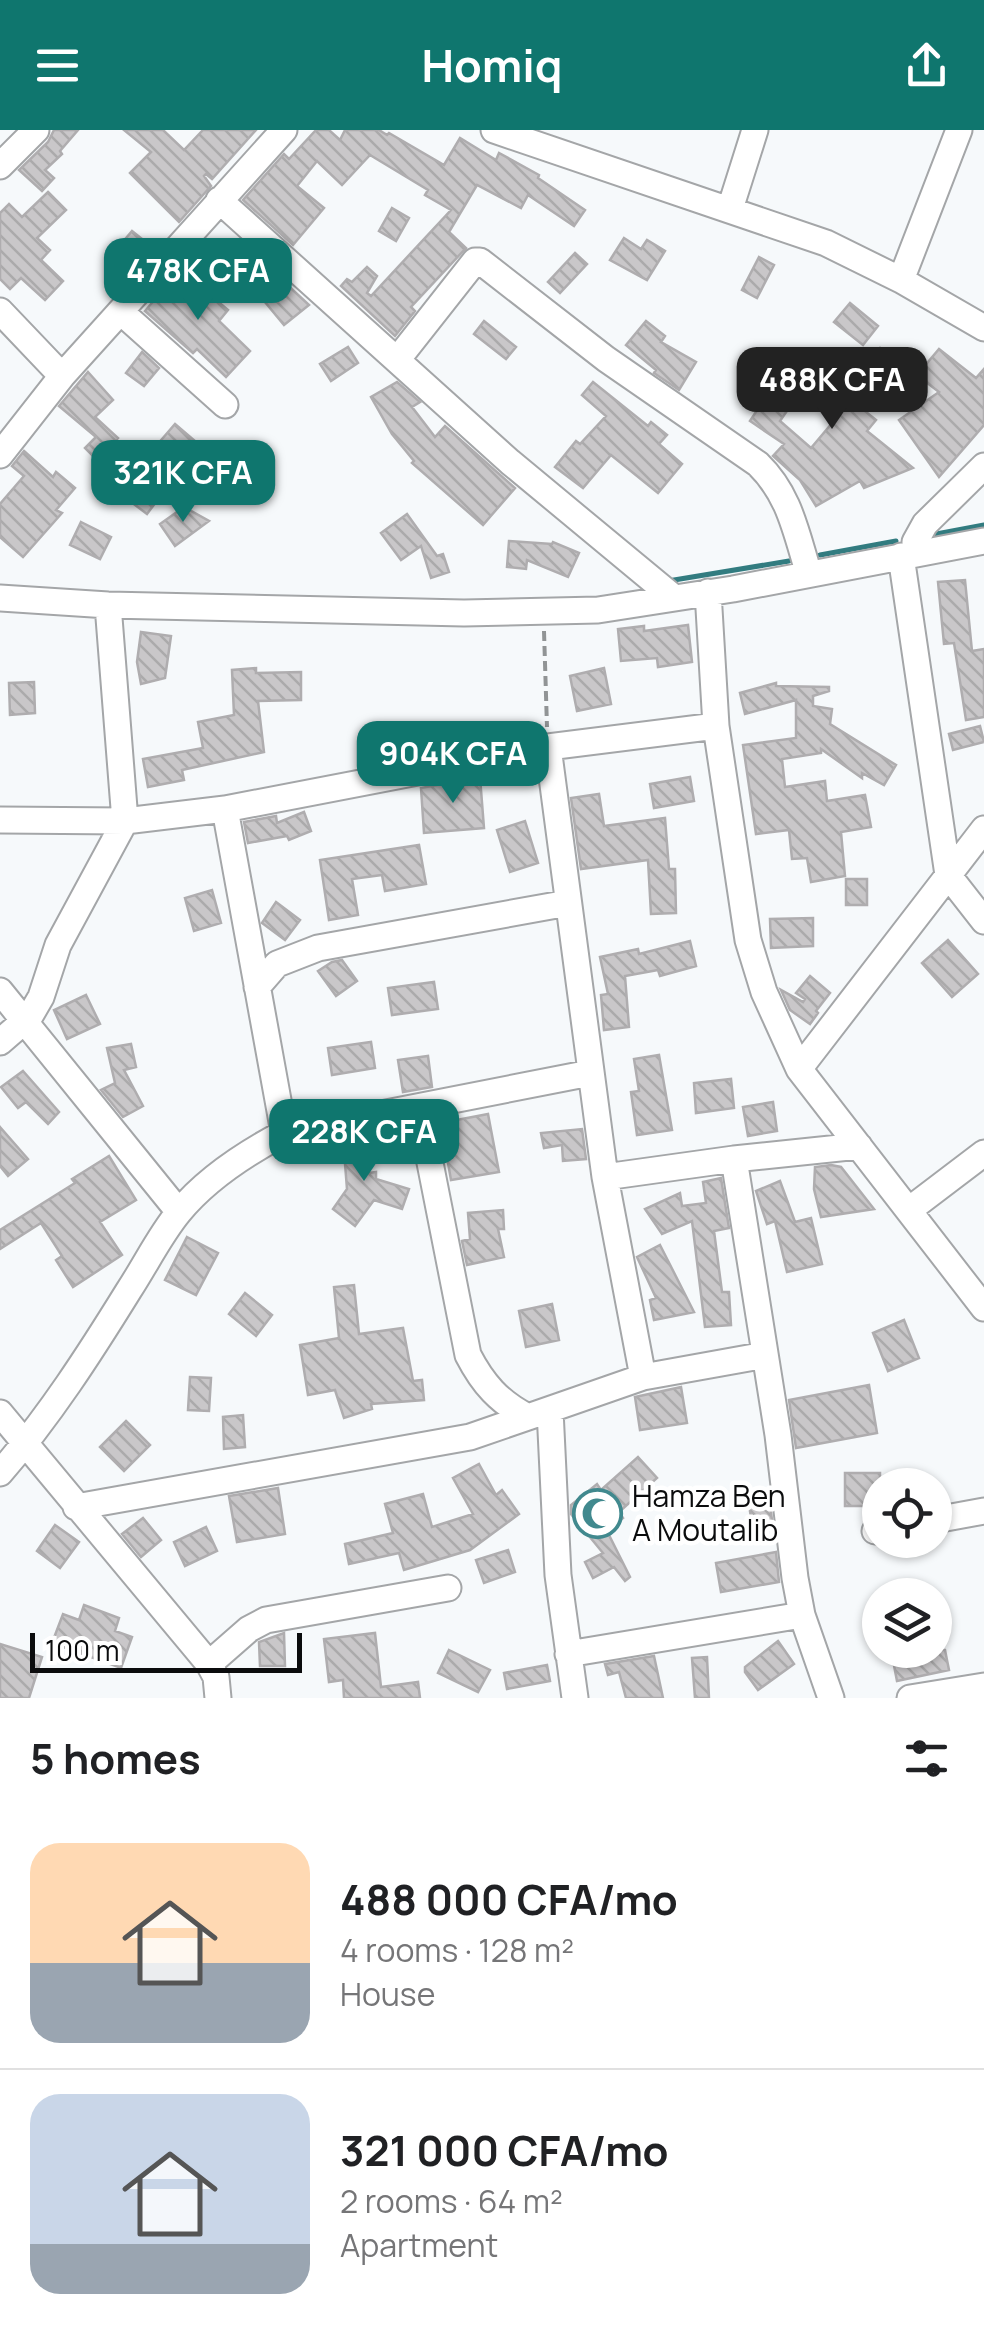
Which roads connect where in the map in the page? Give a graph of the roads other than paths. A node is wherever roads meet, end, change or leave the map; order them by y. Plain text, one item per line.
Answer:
1 (36, 130) edge
2 (284, 130) edge
3 (494, 130) edge
4 (755, 130) edge
5 (958, 130) edge
6 (0, 166) edge
7 (219, 200) junction
8 (730, 209) junction
9 (901, 280) junction
10 (0, 311) edge
11 (122, 312) junction
12 (984, 328) edge
13 (396, 360) junction
14 (62, 376) junction
15 (226, 405) dead end
16 (0, 455) edge
17 (984, 466) edge
18 (984, 540) edge
19 (909, 555) junction
20 (809, 574) junction
21 (708, 592) junction
22 (0, 598) edge
23 (673, 598) junction
24 (108, 605) junction
25 (716, 726) junction
26 (548, 746) junction
27 (225, 809) junction
28 (0, 820) edge
29 (126, 821) junction
30 (984, 830) edge
31 (948, 875) junction
32 (568, 903) junction
33 (984, 921) edge
34 (257, 987) junction
35 (0, 991) edge
36 (24, 1022) junction
37 (0, 1042) edge
38 (799, 1068) junction
39 (590, 1072) junction
40 (419, 1107) junction
41 (284, 1133) junction
42 (859, 1146) junction
43 (984, 1153) edge
44 (734, 1159) junction
45 (605, 1176) junction
46 (909, 1210) junction
47 (179, 1212) junction
48 (984, 1308) edge
49 (765, 1355) junction
50 (644, 1377) junction
51 (0, 1413) edge
52 (539, 1414) junction
53 (24, 1445) junction
54 (0, 1473) edge
55 (76, 1506) junction
56 (984, 1510) edge
57 (952, 1517) edge
58 (448, 1588) dead end
59 (802, 1614) junction
60 (568, 1654) junction
61 (210, 1664) junction
62 (984, 1686) edge
63 (218, 1698) edge
64 (575, 1698) edge
65 (832, 1698) edge
66 (910, 1698) edge

1 - 6 street
2 - 7 street
3 - 8 street
4 - 8 street
5 - 9 street
7 - 11 street
7 - 13 street
8 - 9 street
9 - 12 street
10 - 14 street
11 - 14 street
11 - 15 street
13 - 20 street
13 - 23 street
14 - 16 street
17 - 19 street
18 - 19 street
19 - 20 street
19 - 31 street
20 - 21 street
21 - 23 street
21 - 25 street
22 - 24 street
23 - 24 street
24 - 29 street
25 - 26 street
25 - 38 street
26 - 27 street
26 - 32 street
27 - 29 street
27 - 34 street
28 - 29 street
29 - 36 street
30 - 31 street
31 - 33 street
31 - 38 street
32 - 34 street
32 - 39 street
34 - 41 street
35 - 36 street
36 - 37 street
36 - 47 street
38 - 42 street
39 - 40 street
39 - 45 street
40 - 41 street
40 - 52 street
41 - 47 street
42 - 44 street
42 - 46 street
43 - 46 street
44 - 45 street
44 - 49 street
45 - 50 street
46 - 48 street
47 - 53 street
49 - 50 street
49 - 59 street
50 - 52 street
51 - 53 street
52 - 55 street
52 - 60 street
53 - 54 street
53 - 55 street
55 - 61 street
56 - 57 street
58 - 61 street
59 - 60 street
59 - 65 street
60 - 64 street
61 - 63 street
62 - 66 street

